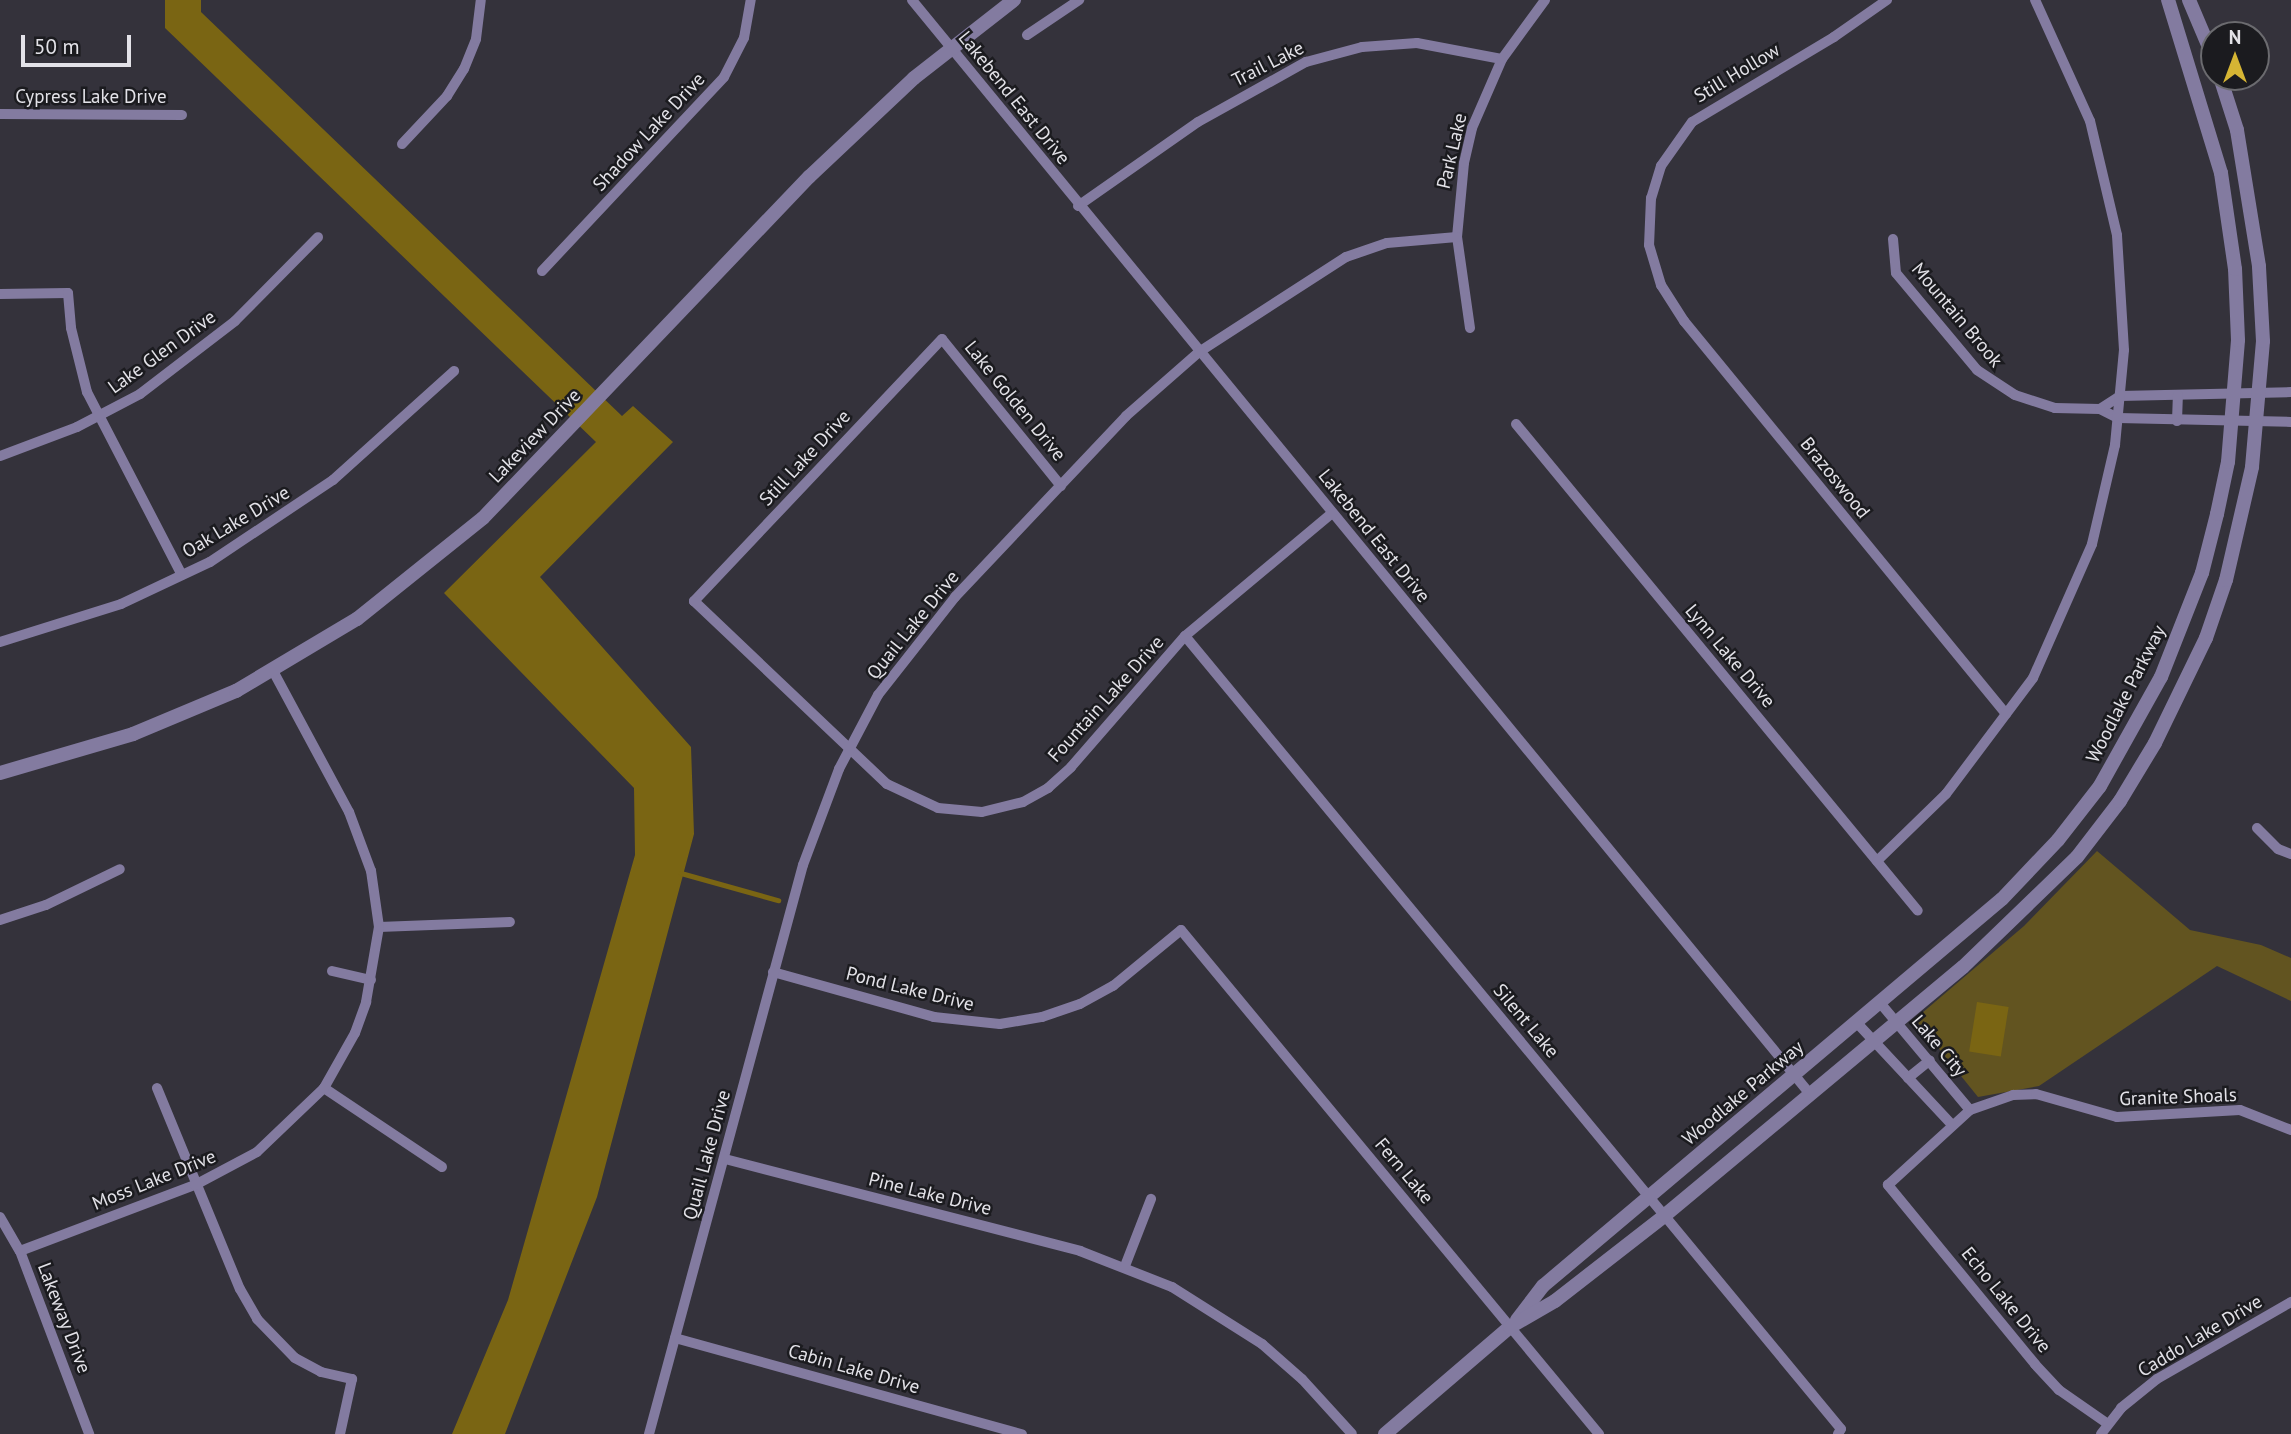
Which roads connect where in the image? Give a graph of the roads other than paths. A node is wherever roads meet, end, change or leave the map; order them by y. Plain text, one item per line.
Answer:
1 (481, 0) edge
2 (751, 0) edge
3 (912, 0) edge
4 (1014, 0) edge
5 (1079, 0) edge
6 (1545, 0) edge
7 (1887, 0) edge
8 (2035, 0) edge
9 (2168, 0) edge
10 (2189, 0) edge
11 (2200, 26) edge
12 (1027, 35) dead end
13 (951, 47) junction
14 (1502, 59) junction
15 (2224, 91) edge
16 (0, 114) edge
17 (182, 115) dead end
18 (402, 144) dead end
19 (1079, 205) junction
20 (318, 237) dead end
21 (1457, 237) junction
22 (1892, 239) dead end
23 (1651, 255) joint
24 (542, 271) dead end
25 (0, 294) edge
26 (1470, 328) dead end
27 (942, 339) joint
28 (1199, 352) junction
29 (454, 371) dead end
30 (2260, 391) junction
31 (2291, 392) edge
32 (2234, 393) junction
33 (2178, 395) junction
34 (2120, 396) junction
35 (2100, 409) junction
36 (99, 416) junction
37 (2118, 418) junction
38 (2177, 421) junction
39 (2257, 422) junction
40 (2291, 422) edge
41 (1516, 424) dead end
42 (2232, 424) junction
43 (0, 456) edge
44 (1061, 486) junction
45 (1332, 513) junction
46 (182, 575) junction
47 (694, 601) joint
48 (1185, 636) junction
49 (0, 642) edge
50 (273, 671) junction
51 (2007, 714) junction
52 (849, 748) junction
53 (0, 773) edge
54 (2257, 828) dead end
55 (2291, 854) edge
56 (1877, 861) junction
57 (120, 869) dead end
58 (1918, 911) dead end
59 (0, 920) edge
60 (510, 922) dead end
61 (379, 927) junction
62 (1181, 930) joint
63 (332, 971) dead end
64 (773, 972) junction
65 (371, 980) junction
66 (1881, 1004) junction
67 (1897, 1022) junction
68 (1857, 1023) junction
69 (1874, 1041) junction
70 (1930, 1060) junction
71 (1794, 1074) junction
72 (1908, 1078) junction
73 (157, 1088) dead end
74 (324, 1088) junction
75 (1810, 1094) junction
76 (1970, 1110) junction
77 (1952, 1125) junction
78 (2291, 1129) edge
79 (725, 1159) junction
80 (442, 1167) dead end
81 (195, 1185) junction
82 (1888, 1185) joint
83 (1648, 1196) junction
84 (1151, 1199) dead end
85 (1664, 1216) junction
86 (0, 1217) edge
87 (20, 1251) junction
88 (1125, 1266) junction
89 (2291, 1302) edge
90 (1510, 1327) junction
91 (675, 1338) junction
92 (2108, 1424) junction
93 (1839, 1431) edge
94 (89, 1434) edge
95 (340, 1434) edge
96 (649, 1434) edge
97 (1022, 1434) edge
98 (1352, 1434) edge
99 (1385, 1434) edge
100 (1599, 1434) edge
101 (2101, 1434) edge

1 - 18 street
2 - 24 street, Shadow Lake Drive
3 - 13 street, Lakebend East Drive
4 - 13 street, Lakeview Drive
5 - 12 street
6 - 14 street, Park Lake
7 - 23 street, Still Hollow
8 - 34 street
9 - 32 street, Woodlake Parkway
10 - 11 street
13 - 19 street, Lakebend East Drive
13 - 50 street, Lakeview Drive
14 - 19 street, Trail Lake
14 - 21 street, Park Lake
15 - 30 street, Woodlake Parkway
16 - 17 street, Cypress Lake Drive
19 - 28 street, Lakebend East Drive
20 - 36 street, Lake Glen Drive
21 - 26 street, Park Lake
21 - 28 street, Quail Lake Drive
22 - 35 street, Mountain Brook
23 - 51 street, Brazoswood
25 - 36 street
27 - 44 street, Lake Golden Drive
27 - 47 street, Still Lake Drive
28 - 44 street, Quail Lake Drive
28 - 45 street, Lakebend East Drive
29 - 46 street, Oak Lake Drive
30 - 31 street
30 - 32 street
30 - 39 street, Woodlake Parkway
32 - 33 street
32 - 42 street, Woodlake Parkway
33 - 34 street
33 - 38 street
34 - 35 street
34 - 37 street
35 - 37 street, Mountain Brook
36 - 43 street, Lake Glen Drive
36 - 46 street
37 - 38 street, Mountain Brook
37 - 51 street
38 - 42 street, Mountain Brook
39 - 40 street, Mountain Brook
39 - 42 street, Mountain Brook
39 - 67 street, Woodlake Parkway
41 - 56 street, Lynn Lake Drive
42 - 66 street, Woodlake Parkway
44 - 52 street, Quail Lake Drive
45 - 48 street, Fountain Lake Drive
45 - 71 street, Lakebend East Drive
46 - 49 street, Oak Lake Drive
47 - 52 street, Fountain Lake Drive
48 - 52 street, Fountain Lake Drive
48 - 83 street, Silent Lake
50 - 53 street, Lakeview Drive
50 - 61 street, Moss Lake Drive
51 - 56 street
52 - 64 street, Quail Lake Drive
54 - 55 street
56 - 58 street, Lynn Lake Drive
57 - 59 street
60 - 61 street
61 - 65 street, Moss Lake Drive
62 - 64 street, Pond Lake Drive
62 - 90 street, Fern Lake
63 - 65 street
64 - 79 street, Quail Lake Drive
65 - 74 street, Moss Lake Drive
66 - 67 street, Lake City
66 - 68 street, Woodlake Parkway
67 - 69 street, Woodlake Parkway
67 - 70 street, Lake City
68 - 69 street
68 - 71 street, Woodlake Parkway
69 - 72 street
69 - 75 street, Woodlake Parkway
70 - 72 street
70 - 76 street, Lake City
71 - 75 street, Lakebend East Drive
71 - 83 street, Woodlake Parkway
72 - 77 street
73 - 81 street
74 - 80 street
74 - 81 street, Moss Lake Drive
75 - 85 street, Woodlake Parkway
76 - 77 street, Granite Shoals
76 - 78 street, Granite Shoals
77 - 82 street, Granite Shoals
79 - 88 street, Pine Lake Drive
79 - 91 street, Quail Lake Drive
81 - 87 street, Moss Lake Drive
81 - 95 street
82 - 92 street, Echo Lake Drive
83 - 85 street, Silent Lake
83 - 90 street, Woodlake Parkway
84 - 88 street
85 - 90 street, Woodlake Parkway
85 - 93 street, Silent Lake
86 - 87 street, Lakeway Drive
87 - 94 street, Lakeway Drive
88 - 98 street, Pine Lake Drive
89 - 92 street, Caddo Lake Drive
90 - 99 street, Woodlake Parkway
90 - 100 street, Fern Lake
91 - 96 street, Quail Lake Drive
91 - 97 street, Cabin Lake Drive
92 - 101 street, Caddo Lake Drive

